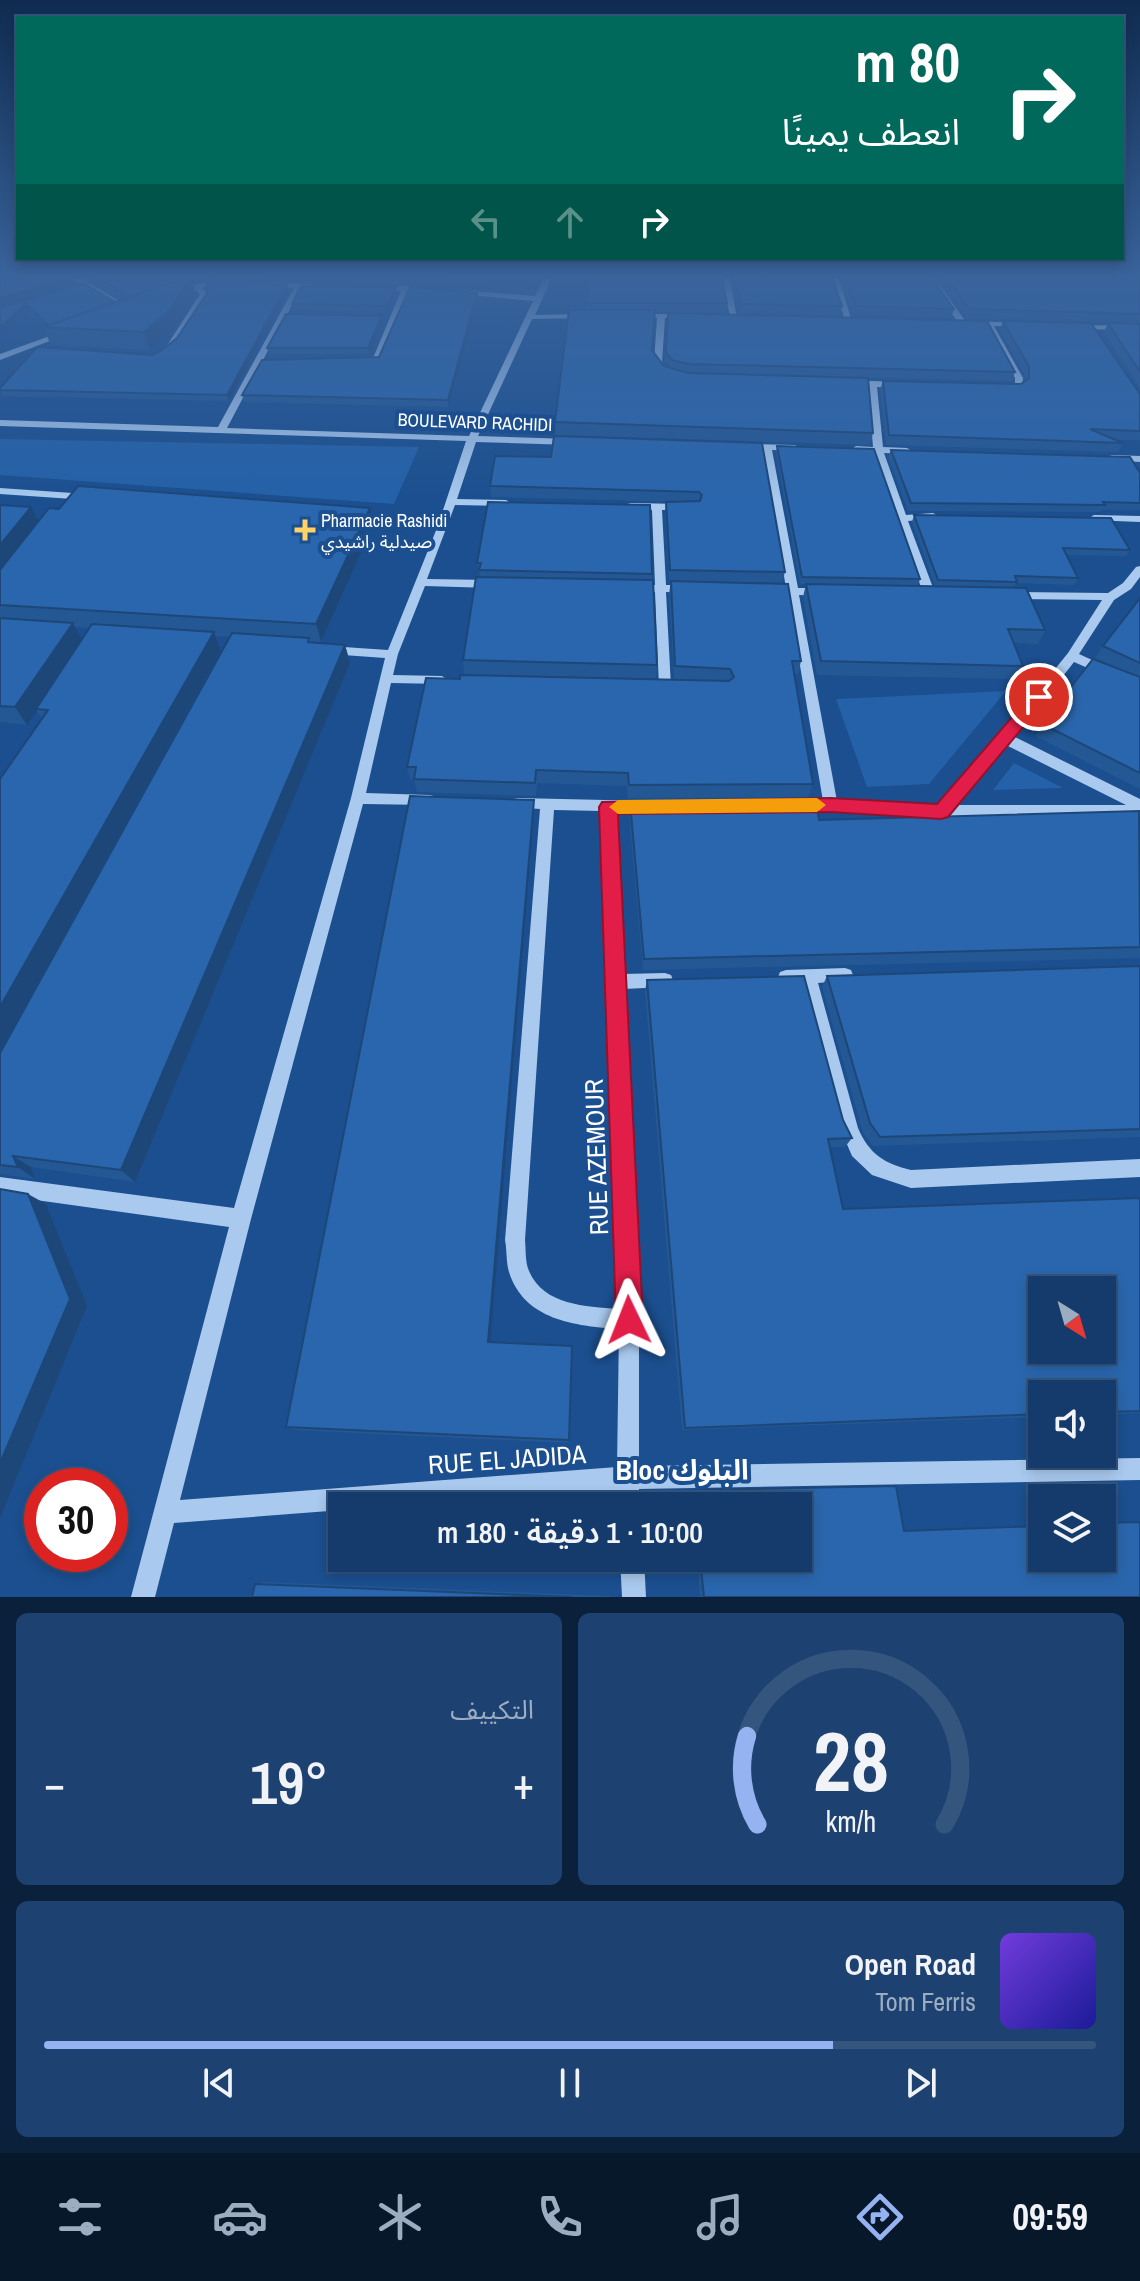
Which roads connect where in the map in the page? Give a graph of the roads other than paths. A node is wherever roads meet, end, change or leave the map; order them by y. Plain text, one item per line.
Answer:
1 (159, 353) edge
2 (262, 353) edge
3 (380, 353) edge
4 (512, 353) edge
5 (659, 353) edge
6 (1006, 353) edge
7 (152, 356) edge
8 (258, 360) junction
9 (274, 361) edge
10 (350, 362) edge
11 (677, 376) edge
12 (842, 383) edge
13 (872, 384) junction
14 (917, 386) edge
15 (990, 389) edge
16 (0, 423) edge
17 (222, 428) junction
18 (472, 439) junction
19 (580, 442) edge
20 (736, 447) edge
21 (767, 448) junction
22 (814, 449) edge
23 (846, 449) edge
24 (878, 450) junction
25 (924, 451) edge
26 (1094, 457) edge
27 (1140, 459) edge
28 (0, 491) edge
29 (73, 495) junction
30 (104, 498) edge
31 (451, 502) junction
32 (514, 503) edge
33 (626, 506) edge
34 (64, 507) edge
35 (657, 507) junction
36 (694, 507) edge
37 (335, 516) edge
38 (948, 516) edge
39 (902, 518) junction
40 (1076, 518) edge
41 (1140, 519) edge
42 (443, 525) junction
43 (1140, 569) edge
44 (420, 582) junction
45 (510, 585) edge
46 (1127, 586) junction
47 (616, 587) edge
48 (661, 589) junction
49 (705, 590) edge
50 (765, 591) edge
51 (1140, 591) edge
52 (795, 592) junction
53 (839, 592) edge
54 (914, 593) edge
55 (929, 593) junction
56 (944, 593) edge
57 (1004, 595) edge
58 (1110, 597) junction
59 (313, 649) edge
60 (392, 654) junction
61 (1072, 656) junction
62 (386, 679) junction
63 (464, 681) edge
64 (650, 686) edge
65 (665, 687) junction
66 (680, 687) edge
67 (1140, 687) edge
68 (1006, 739) junction
69 (358, 798) junction
70 (452, 801) edge
71 (500, 802) edge
72 (547, 804) junction
73 (784, 805) edge
74 (831, 805) junction
75 (672, 806) edge
76 (608, 807) junction
77 (1140, 808) edge
78 (941, 811) junction
79 (856, 975) edge
80 (808, 976) junction
81 (776, 977) edge
82 (681, 980) edge
83 (618, 982) junction
84 (1140, 1168) edge
85 (0, 1186) edge
86 (241, 1219) junction
87 (629, 1320) junction
88 (1140, 1469) edge
89 (626, 1478) junction
90 (627, 1492) edge
91 (167, 1512) junction
92 (633, 1572) edge
93 (143, 1597) edge
94 (634, 1597) edge

1 - 7 street
2 - 8 street
3 - 10 street
4 - 18 street
5 - 11 street
6 - 15 street
8 - 9 street
8 - 17 street
12 - 13 street
13 - 14 street
13 - 24 street
16 - 17 street, BOULEVARD RACHIDI
17 - 18 street, BOULEVARD RACHIDI
18 - 19 street, BOULEVARD RACHIDI
18 - 31 street
20 - 21 street
21 - 22 street
21 - 52 street
23 - 24 street
24 - 25 street
24 - 39 street
26 - 27 street
28 - 29 street
29 - 30 street
29 - 34 street
31 - 32 street
31 - 42 street
33 - 35 street
35 - 36 street
35 - 48 street
37 - 42 street
38 - 39 street
39 - 55 street
40 - 41 street
42 - 44 street
43 - 46 street
44 - 45 street
44 - 60 street
46 - 51 street
46 - 58 street
47 - 48 street
48 - 49 street
48 - 65 street
50 - 52 street
52 - 53 street
52 - 74 street
54 - 55 street
55 - 56 street
57 - 58 street
58 - 61 street
59 - 60 street
60 - 62 street
61 - 67 street
61 - 68 street
62 - 63 street
62 - 69 street
64 - 65 street
65 - 66 street
68 - 77 street
68 - 78 street
69 - 70 street
69 - 86 street
71 - 72 street
72 - 76 street
72 - 87 street
73 - 74 street
74 - 78 street
75 - 76 street
76 - 83 street, RUE AZEMOUR
77 - 78 street
79 - 80 street
80 - 81 street
80 - 84 street
82 - 83 street
83 - 87 street, RUE AZEMOUR
85 - 86 street
86 - 91 street
87 - 89 street, RUE AZEMOUR
88 - 89 street, RUE EL JADIDA
89 - 90 street, RUE AZEMOUR
89 - 91 street, RUE EL JADIDA
91 - 93 street
92 - 94 street

